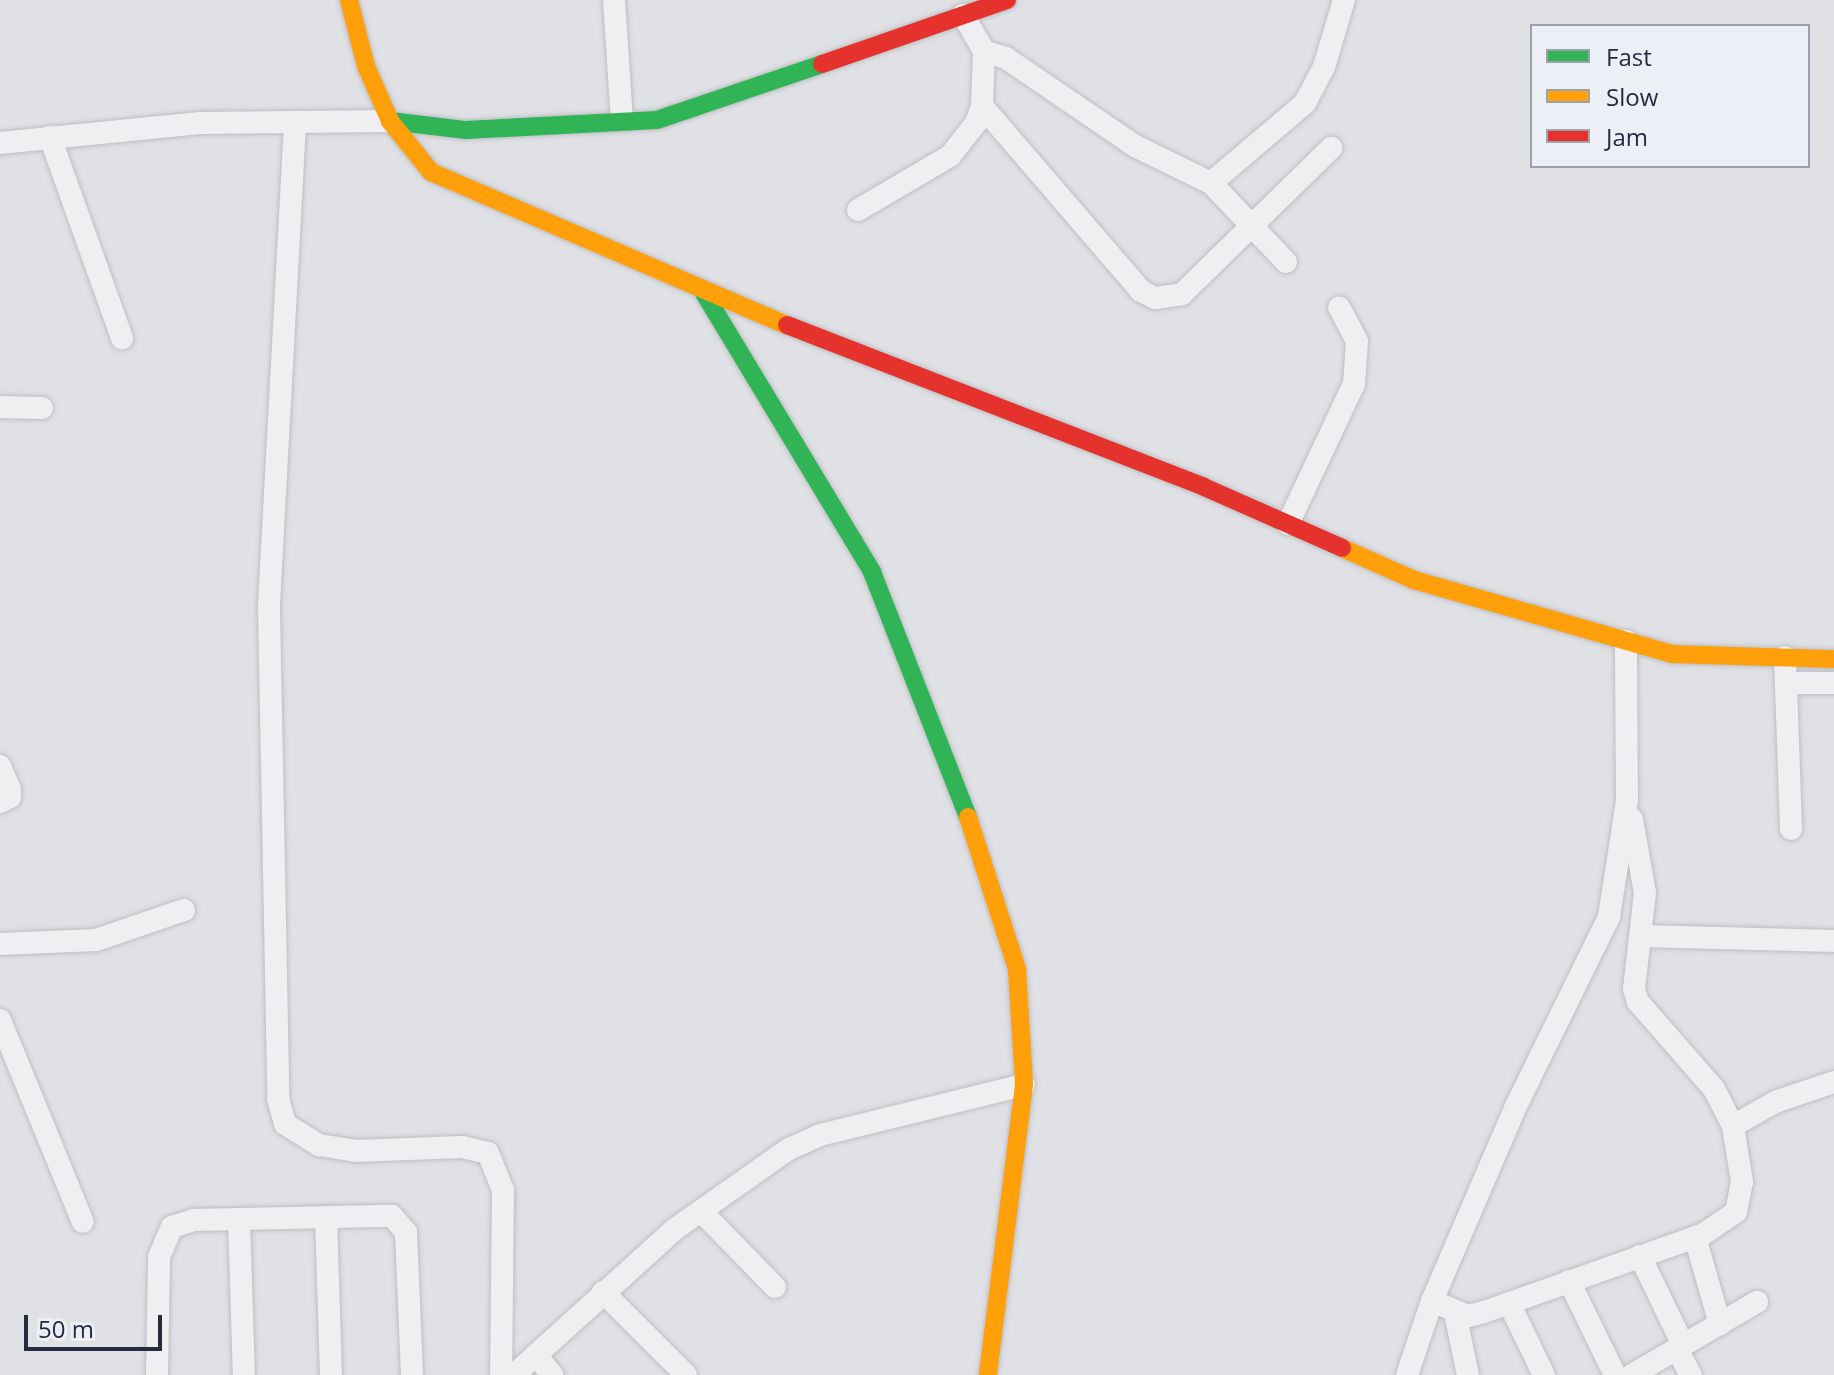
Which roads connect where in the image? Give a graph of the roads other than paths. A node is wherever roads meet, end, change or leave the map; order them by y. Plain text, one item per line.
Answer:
1 (349, 0) edge
2 (614, 0) edge
3 (1007, 0) edge
4 (1344, 0) edge
5 (984, 4) edge
6 (963, 15) junction
7 (984, 51) junction
8 (982, 106) junction
9 (622, 120) junction
10 (390, 121) junction
11 (295, 124) junction
12 (50, 137) junction
13 (0, 143) edge
14 (1331, 148) dead end
15 (1211, 183) junction
16 (858, 210) dead end
17 (1252, 225) junction
18 (1286, 262) dead end
19 (704, 293) junction
20 (1339, 307) dead end
21 (122, 338) dead end
22 (0, 407) edge
23 (42, 408) dead end
24 (1288, 524) junction
25 (1626, 641) junction
26 (1785, 657) junction
27 (1834, 659) edge
28 (1786, 683) junction
29 (1834, 683) edge
30 (0, 766) edge
31 (1627, 801) junction
32 (0, 802) edge
33 (1791, 829) dead end
34 (184, 910) dead end
35 (1642, 936) junction
36 (1834, 941) edge
37 (0, 944) edge
38 (0, 1020) edge
39 (10, 1071) edge
40 (1834, 1082) edge
41 (1024, 1085) junction
42 (1733, 1126) junction
43 (701, 1211) junction
44 (326, 1217) junction
45 (239, 1219) junction
46 (83, 1222) dead end
47 (1695, 1237) junction
48 (1640, 1256) junction
49 (1569, 1281) junction
50 (775, 1287) dead end
51 (603, 1292) junction
52 (1432, 1301) junction
53 (1757, 1302) dead end
54 (1509, 1303) junction
55 (1455, 1313) junction
56 (1720, 1324) junction
57 (1680, 1347) junction
58 (536, 1355) junction
59 (157, 1375) edge
60 (244, 1375) edge
61 (331, 1375) edge
62 (412, 1375) edge
63 (501, 1375) edge
64 (514, 1375) edge
65 (552, 1375) edge
66 (686, 1375) edge
67 (988, 1375) edge
68 (1407, 1375) edge
69 (1468, 1375) edge
70 (1544, 1375) edge
71 (1615, 1375) edge
72 (1632, 1375) edge
73 (1691, 1375) edge

1 - 10 street
2 - 9 street
3 - 5 street
4 - 15 street
5 - 6 street
6 - 7 street
6 - 9 street
7 - 8 street
7 - 15 street
8 - 16 street
8 - 17 street
9 - 10 street
10 - 11 street
10 - 19 street
11 - 12 street
11 - 63 street
12 - 13 street
12 - 21 street
14 - 17 street
15 - 17 street
17 - 18 street
19 - 24 street
19 - 41 street
20 - 24 street
22 - 23 street
24 - 25 street
25 - 26 street
25 - 31 street
26 - 27 street
26 - 28 street
28 - 29 street
28 - 33 street
30 - 32 street
31 - 35 street
31 - 52 street
34 - 37 street
35 - 36 street
35 - 42 street
38 - 39 street
39 - 46 street
40 - 42 street
41 - 43 street
41 - 67 street
42 - 47 street
43 - 50 street
43 - 51 street
44 - 45 street
44 - 61 street
44 - 62 street
45 - 59 street
45 - 60 street
47 - 48 street
47 - 56 street
48 - 49 street
48 - 57 street
49 - 54 street
49 - 71 street
51 - 58 street
51 - 66 street
52 - 55 street
52 - 68 street
53 - 56 street
54 - 55 street
54 - 70 street
55 - 69 street
56 - 57 street
57 - 72 street
57 - 73 street
58 - 64 street
58 - 65 street

